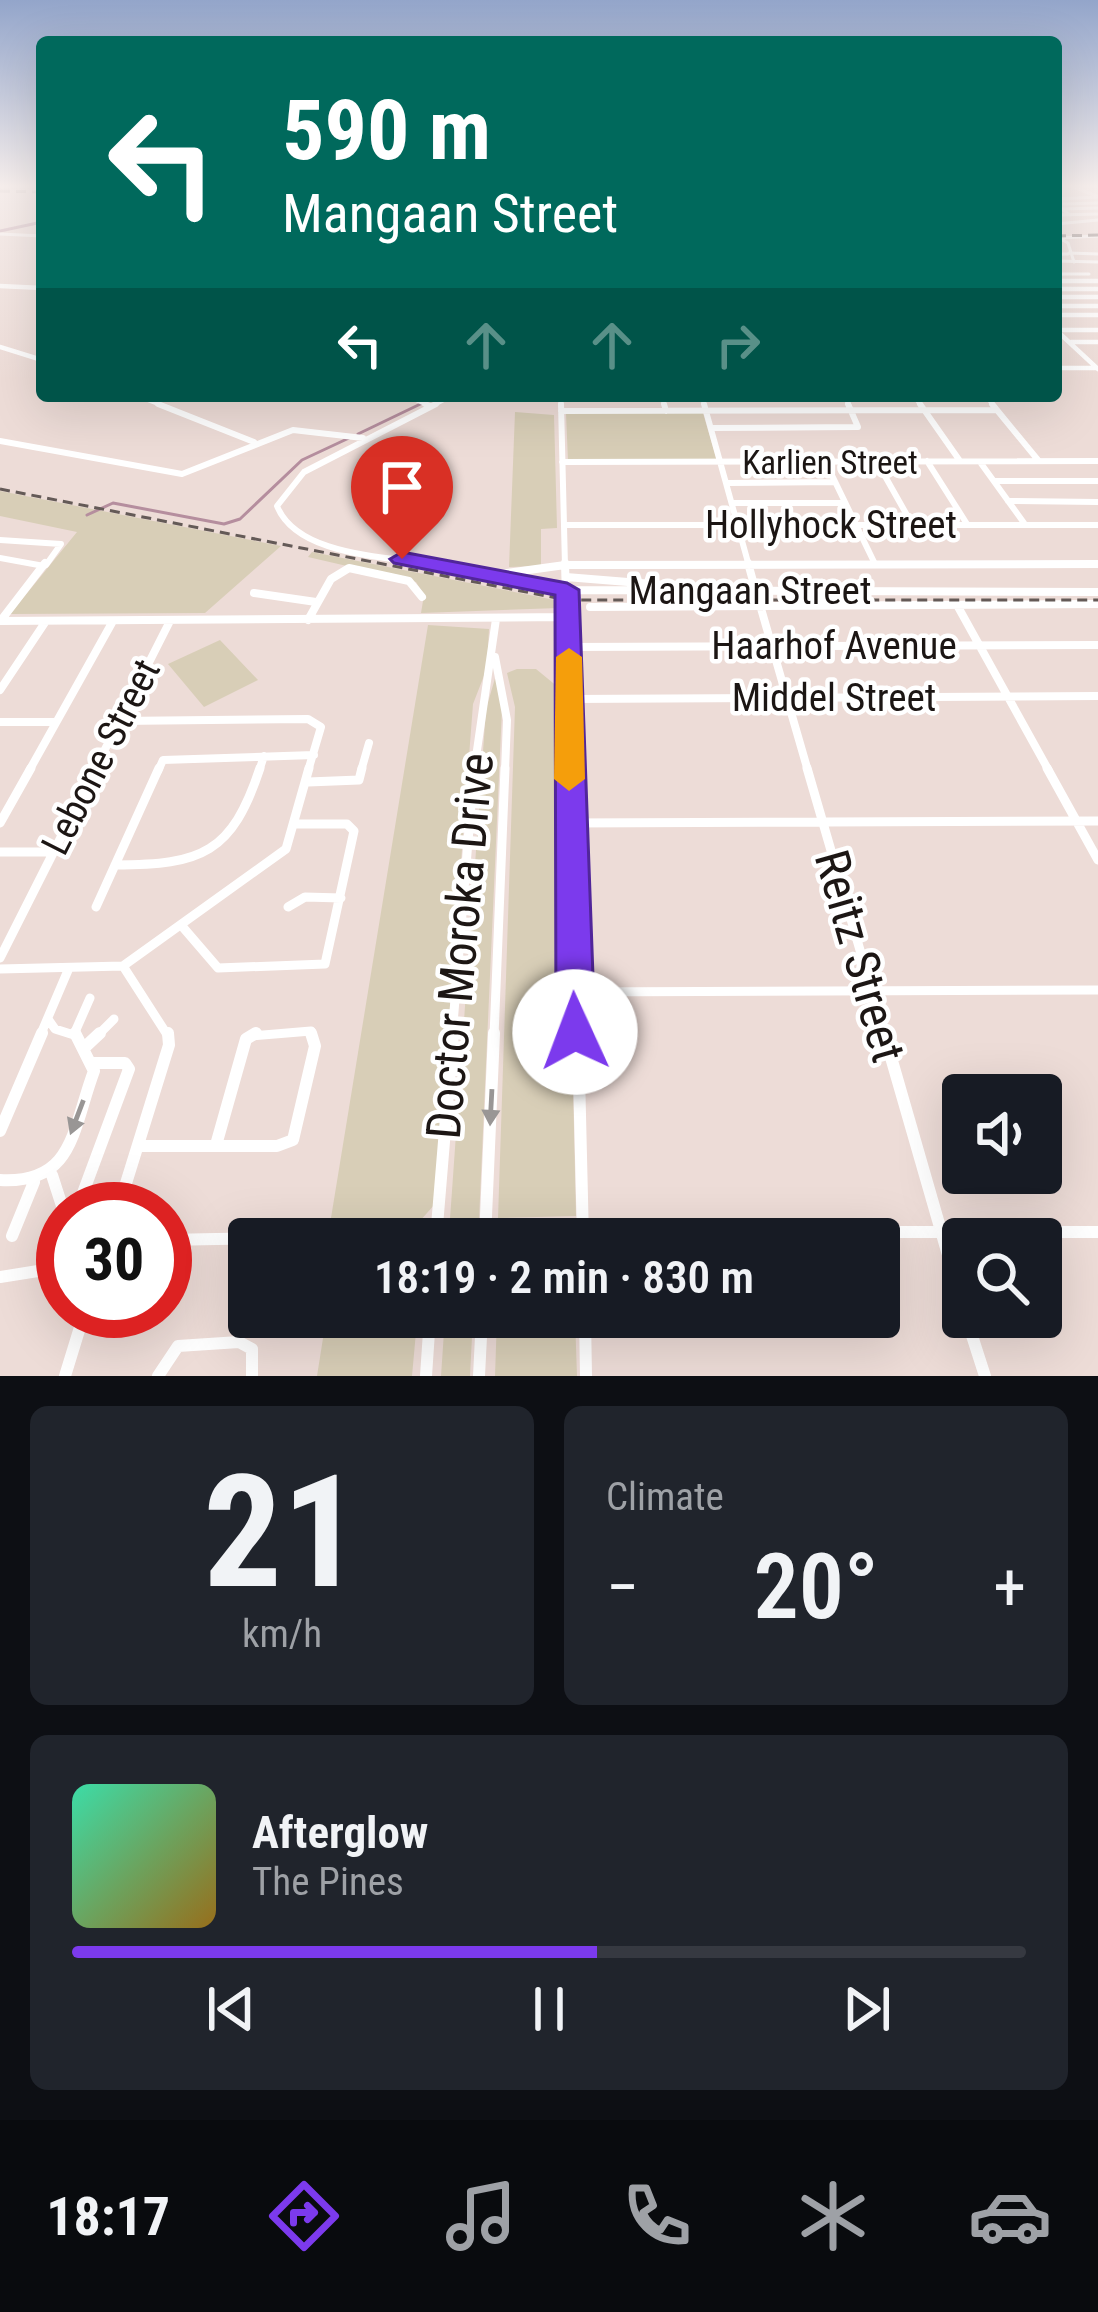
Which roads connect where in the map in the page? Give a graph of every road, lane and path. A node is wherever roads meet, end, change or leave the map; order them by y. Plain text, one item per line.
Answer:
1 (1067, 251) edge
2 (1062, 253) edge
3 (1062, 253) edge
4 (1069, 254) junction
5 (1098, 259) edge
6 (1089, 274) dead end
7 (1062, 276) edge
8 (1062, 278) edge
9 (1098, 281) edge
10 (0, 286) edge
11 (36, 288) edge
12 (1062, 293) edge
13 (1098, 293) edge
14 (1062, 306) edge
15 (1098, 306) edge
16 (1062, 315) edge
17 (1098, 315) edge
18 (1062, 330) edge
19 (1098, 330) edge
20 (1062, 336) edge
21 (1069, 342) junction
22 (1098, 342) edge
23 (0, 347) edge
24 (1082, 354) junction
25 (1098, 354) edge
26 (36, 358) edge
27 (1062, 367) edge
28 (1097, 368) edge
29 (153, 402) edge
30 (421, 402) edge
31 (439, 402) edge
32 (561, 402) edge
33 (664, 402) edge
34 (704, 402) edge
35 (814, 402) edge
36 (848, 402) edge
37 (918, 402) edge
38 (991, 402) edge
39 (430, 406) junction
40 (998, 410) junction
41 (561, 411) junction
42 (666, 411) junction
43 (706, 411) junction
44 (819, 411) junction
45 (852, 411) junction
46 (925, 411) junction
47 (711, 428) junction
48 (364, 438) junction
49 (0, 441) edge
50 (255, 442) junction
51 (1038, 460) junction
52 (1098, 460) edge
53 (928, 461) junction
54 (960, 461) junction
55 (979, 461) junction
56 (562, 462) junction
57 (720, 462) junction
58 (826, 462) junction
59 (877, 462) junction
60 (994, 481) junction
61 (1098, 481) edge
62 (727, 482) junction
63 (835, 482) junction
64 (1008, 502) junction
65 (1098, 502) edge
66 (732, 503) junction
67 (845, 503) junction
68 (1025, 524) junction
69 (565, 525) junction
70 (739, 525) junction
71 (1094, 525) edge
72 (856, 526) junction
73 (913, 526) junction
74 (968, 526) junction
75 (1098, 535) edge
76 (0, 540) edge
77 (0, 558) edge
78 (875, 564) junction
79 (1098, 564) edge
80 (46, 565) junction
81 (565, 565) junction
82 (750, 565) junction
83 (492, 576) junction
84 (566, 577) junction
85 (254, 592) dead end
86 (712, 592) junction
87 (756, 592) junction
88 (1098, 592) edge
89 (567, 595) junction
90 (422, 597) dead end
91 (316, 602) junction
92 (1098, 604) edge
93 (760, 605) junction
94 (957, 605) junction
95 (590, 607) dead end
96 (568, 616) junction
97 (522, 619) junction
98 (1, 620) edge
99 (46, 620) junction
100 (308, 620) junction
101 (496, 620) junction
102 (113, 621) junction
103 (170, 621) junction
104 (494, 634) junction
105 (980, 645) junction
106 (1098, 645) edge
107 (772, 646) junction
108 (569, 647) junction
109 (494, 656) junction
110 (0, 690) edge
111 (1098, 696) edge
112 (1007, 697) junction
113 (570, 698) junction
114 (787, 698) junction
115 (118, 721) junction
116 (0, 722) edge
117 (57, 722) junction
118 (369, 743) dead end
119 (314, 755) junction
120 (264, 756) junction
121 (308, 782) junction
122 (1076, 821) junction
123 (1098, 821) edge
124 (822, 822) junction
125 (0, 823) edge
126 (569, 823) junction
127 (297, 824) junction
128 (0, 852) edge
129 (53, 852) junction
130 (1098, 860) edge
131 (115, 865) junction
132 (340, 898) junction
133 (96, 907) dead end
134 (289, 907) dead end
135 (181, 925) junction
136 (0, 958) edge
137 (123, 966) junction
138 (69, 968) junction
139 (0, 969) edge
140 (1098, 990) edge
141 (870, 991) junction
142 (574, 992) junction
143 (90, 998) dead end
144 (114, 1018) dead end
145 (48, 1019) junction
146 (75, 1032) junction
147 (85, 1047) junction
148 (94, 1063) junction
149 (0, 1131) edge
150 (216, 1145) junction
151 (138, 1146) junction
152 (52, 1174) junction
153 (0, 1180) edge
154 (34, 1182) junction
155 (55, 1182) edge
156 (84, 1182) edge
157 (127, 1182) edge
158 (438, 1218) edge
159 (486, 1218) edge
160 (582, 1218) edge
161 (1098, 1232) edge
162 (900, 1234) edge
163 (940, 1234) junction
164 (12, 1236) dead end
165 (192, 1240) edge
166 (228, 1240) edge
167 (942, 1240) edge
168 (36, 1271) edge
169 (0, 1276) edge
170 (77, 1338) edge
171 (429, 1338) edge
172 (481, 1338) edge
173 (585, 1338) edge
174 (973, 1338) edge
175 (65, 1376) edge
176 (158, 1376) edge
177 (252, 1376) edge
178 (426, 1376) edge
179 (479, 1376) edge
180 (586, 1376) edge
181 (985, 1376) edge

1 - 4 street
2 - 4 street
3 - 4 street
4 - 5 street
4 - 5 street
6 - 7 street
8 - 9 street
10 - 11 street
12 - 13 street
14 - 15 street
16 - 17 street
18 - 19 street
20 - 21 street
21 - 22 street
21 - 24 street
23 - 26 street
24 - 25 street
24 - 28 street
27 - 28 street
29 - 50 street
30 - 39 street
31 - 39 street, Mangaan Street
32 - 41 street
33 - 42 street
34 - 43 street
35 - 44 street
36 - 45 street
37 - 46 street
38 - 40 street
39 - 48 street, Mangaan Street
40 - 46 street
40 - 51 street
41 - 42 street
41 - 56 street
42 - 43 street
43 - 44 street
43 - 47 street
44 - 45 street
45 - 46 street
45 - 47 street
46 - 54 street
47 - 57 street
48 - 50 street
48 - 83 street, Mangaan Street
49 - 50 street
51 - 52 street, Karlien Street
51 - 55 street, Karlien Street
53 - 54 street, Karlien Street
53 - 59 street, Karlien Street
53 - 74 street
54 - 55 street, Karlien Street
55 - 60 street
56 - 57 street, Karlien Street
56 - 69 street
57 - 58 street, Karlien Street
57 - 62 street
58 - 59 street, Karlien Street
58 - 63 street
59 - 73 street
60 - 61 street
60 - 64 street
62 - 63 street
62 - 66 street
63 - 67 street
64 - 65 street
64 - 68 street
66 - 67 street
66 - 70 street
67 - 72 street
68 - 71 street, Hollyhock Street
68 - 74 street, Hollyhock Street
69 - 70 street, Hollyhock Street
69 - 81 street
70 - 72 street, Hollyhock Street
70 - 82 street
71 - 75 street
72 - 73 street, Hollyhock Street
72 - 78 street
73 - 74 street, Hollyhock Street
76 - 80 street
77 - 80 street
78 - 79 street
78 - 82 street
80 - 98 street
81 - 82 street
81 - 83 street
81 - 84 street
82 - 87 street
83 - 89 street, Mangaan Street
84 - 86 street
84 - 89 street
85 - 91 street
86 - 87 street, Mangaan Street
86 - 89 street, Mangaan Street
87 - 88 street, Mangaan Street
89 - 96 street
90 - 91 street
91 - 100 street
92 - 94 street
93 - 94 street
93 - 95 street
93 - 107 street, Reitz Street
94 - 105 street
96 - 97 street, Lebone Street
96 - 108 street
97 - 101 street, Lebone Street
97 - 104 street
98 - 99 street, Lebone Street
99 - 102 street, Lebone Street
99 - 110 street
100 - 101 street, Lebone Street
100 - 103 street, Lebone Street
101 - 104 street, Doctor Moroka Drive
102 - 103 street, Lebone Street
102 - 117 street
103 - 115 street, Lebone Street
104 - 109 street, Doctor Moroka Drive
105 - 106 street, Haarhof Avenue
105 - 107 street, Haarhof Avenue
105 - 112 street
107 - 108 street, Haarhof Avenue
107 - 114 street, Reitz Street
108 - 113 street
109 - 158 street, Doctor Moroka Drive
109 -> 159 street, Doctor Moroka Drive
111 - 112 street, Middel Street
112 - 114 street, Middel Street
112 - 122 street
113 - 114 street, Middel Street
113 - 126 street
114 - 124 street, Reitz Street
115 - 119 street
115 - 129 street, Lebone Street
116 - 117 street
117 - 125 street
118 - 121 street
119 - 120 street
119 - 121 street
120 - 131 street
120 - 131 street
121 - 127 street
122 - 123 street
122 - 124 street
122 - 130 street
124 - 126 street
124 - 141 street, Reitz Street
126 - 142 street
127 - 132 street
127 - 135 street
128 - 129 street
129 - 136 street, Lebone Street
131 - 133 street
132 - 134 street
132 - 135 street
135 - 137 street
137 - 138 street
137 - 151 street
138 - 139 street
138 - 145 street
140 - 141 street
141 - 142 street
141 - 163 street, Reitz Street
142 - 160 street
143 - 146 street
144 - 147 street
145 - 146 street
145 - 149 street
146 - 147 street
147 - 148 street
148 -> 152 street
148 - 156 street
150 - 150 street
150 - 151 street
151 - 157 street
152 - 154 street
152 - 155 street
153 - 154 street
154 - 164 street
161 - 163 street
162 - 163 street
163 - 167 street, Reitz Street
165 - 166 street
168 - 169 street
170 - 175 street
171 - 178 street
172 - 179 street
173 - 180 street
174 - 181 street
176 - 177 street

